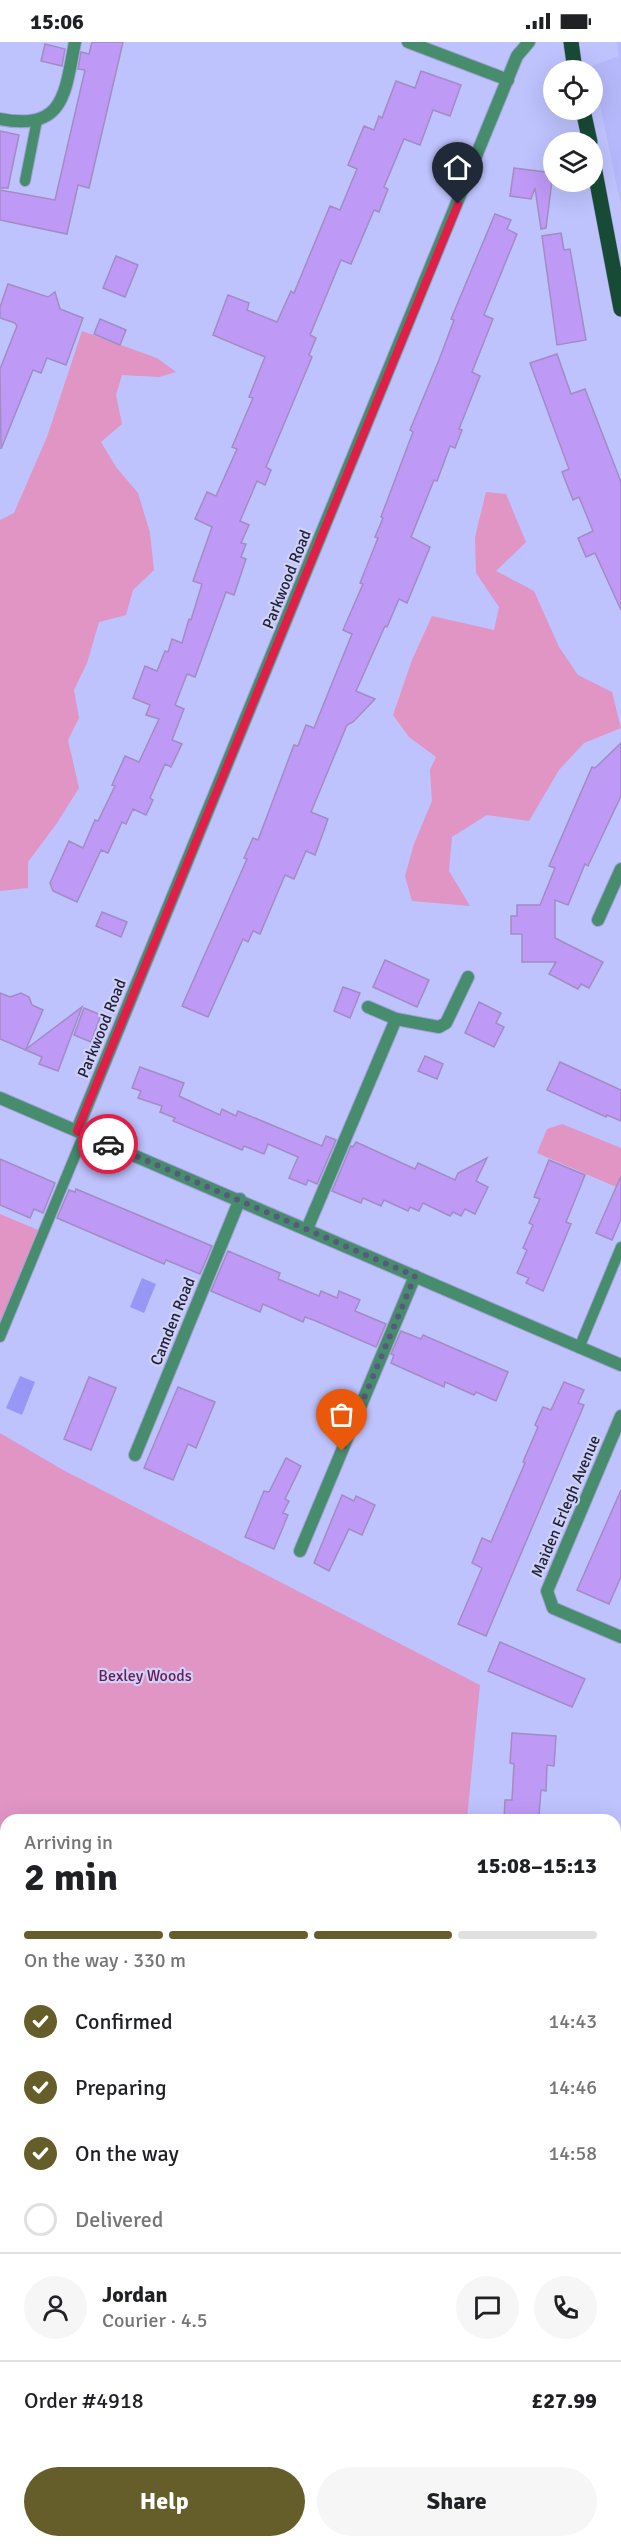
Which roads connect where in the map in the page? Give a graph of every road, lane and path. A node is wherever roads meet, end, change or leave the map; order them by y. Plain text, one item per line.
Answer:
1 (75, 42) edge
2 (408, 42) edge
3 (529, 42) edge
4 (571, 42) edge
5 (574, 60) edge
6 (508, 80) junction
7 (0, 118) edge
8 (37, 120) junction
9 (24, 182) dead end
10 (599, 192) edge
11 (621, 309) edge
12 (621, 869) edge
13 (598, 920) dead end
14 (468, 977) dead end
15 (368, 1007) dead end
16 (396, 1019) junction
17 (0, 1098) edge
18 (81, 1132) junction
19 (240, 1199) junction
20 (307, 1229) junction
21 (621, 1247) edge
22 (415, 1276) junction
23 (0, 1337) edge
24 (579, 1348) junction
25 (621, 1365) edge
26 (621, 1416) edge
27 (135, 1455) dead end
28 (300, 1551) dead end
29 (621, 1637) edge

1 - 8 street
2 - 6 street
3 - 6 street, Parkwood Road
4 - 5 main road
6 - 18 street, Parkwood Road
7 - 8 street
8 - 9 lane
10 - 11 main road
12 - 13 street
14 - 16 street
15 - 16 street
16 - 20 street
17 - 18 street
18 - 19 street
18 - 23 lane
19 - 20 street
19 - 27 street, Camden Road
20 - 22 street
21 - 24 lane
22 - 24 street
22 - 28 street
24 - 25 street
26 - 29 street, Maiden Erlegh Avenue

